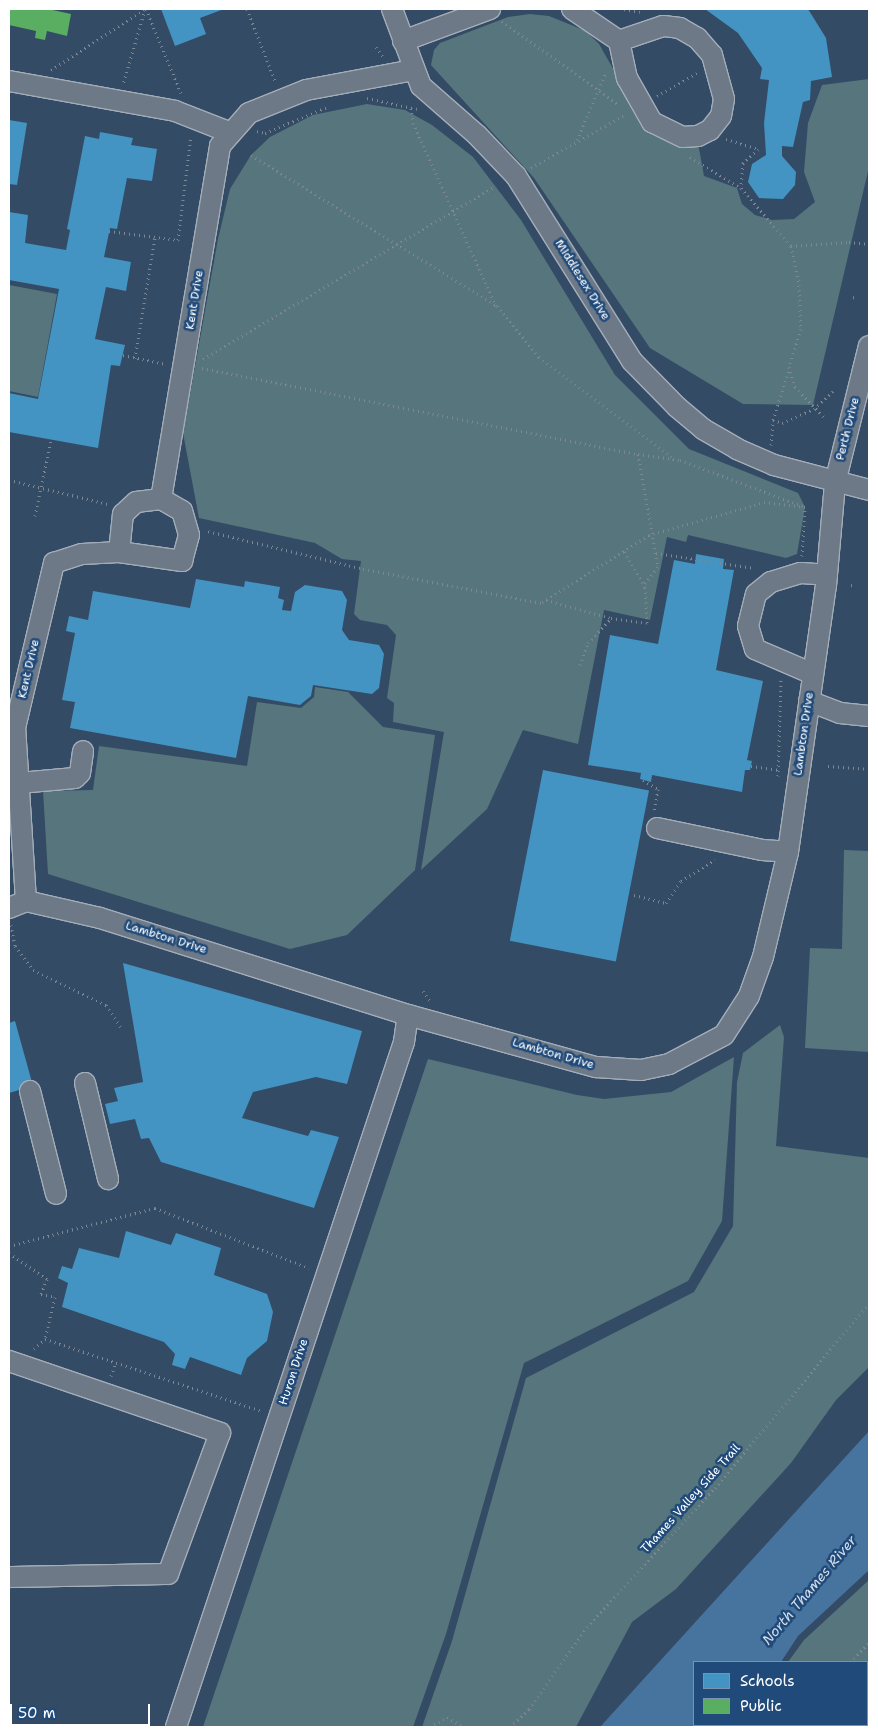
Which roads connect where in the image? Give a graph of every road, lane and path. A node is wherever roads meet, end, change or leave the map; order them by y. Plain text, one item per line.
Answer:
1 (145, 9) edge
2 (247, 9) edge
3 (392, 9) edge
4 (488, 9) edge
5 (572, 9) edge
6 (624, 9) edge
7 (646, 14) dead end
8 (402, 41) junction
9 (619, 41) junction
10 (376, 47) dead end
11 (715, 63) junction
12 (609, 66) dead end
13 (405, 72) junction
14 (44, 74) dead end
15 (9, 81) edge
16 (275, 81) dead end
17 (122, 87) dead end
18 (599, 90) junction
19 (183, 100) dead end
20 (358, 100) dead end
21 (410, 103) dead end
22 (641, 105) junction
23 (332, 106) dead end
24 (411, 108) junction
25 (426, 115) dead end
26 (235, 129) junction
27 (191, 134) dead end
28 (719, 136) dead end
29 (577, 140) junction
30 (251, 155) dead end
31 (526, 172) dead end
32 (496, 186) dead end
33 (452, 212) junction
34 (109, 231) dead end
35 (155, 237) junction
36 (398, 244) junction
37 (869, 244) edge
38 (791, 246) junction
39 (497, 306) junction
40 (869, 346) edge
41 (122, 355) dead end
42 (135, 358) junction
43 (200, 361) dead end
44 (165, 364) dead end
45 (192, 366) dead end
46 (789, 367) junction
47 (833, 391) dead end
48 (814, 409) junction
49 (825, 418) dead end
50 (773, 420) junction
51 (50, 440) dead end
52 (770, 450) dead end
53 (638, 454) junction
54 (676, 459) junction
55 (9, 480) edge
56 (834, 483) junction
57 (41, 488) junction
58 (869, 490) edge
59 (162, 499) junction
60 (805, 507) junction
61 (128, 509) junction
62 (36, 516) dead end
63 (187, 525) junction
64 (653, 534) junction
65 (624, 551) junction
66 (119, 552) junction
67 (656, 553) junction
68 (796, 562) dead end
69 (763, 567) dead end
70 (754, 568) junction
71 (827, 575) junction
72 (752, 576) dead end
73 (644, 585) junction
74 (546, 600) junction
75 (611, 618) junction
76 (580, 665) dead end
77 (813, 674) junction
78 (776, 677) dead end
79 (809, 700) junction
80 (869, 716) edge
81 (83, 751) dead end
82 (751, 766) dead end
83 (828, 766) dead end
84 (867, 769) dead end
85 (778, 770) junction
86 (643, 780) dead end
87 (778, 782) dead end
88 (19, 783) junction
89 (655, 822) joint
90 (748, 847) junction
91 (788, 852) junction
92 (634, 895) dead end
93 (15, 909) edge
94 (408, 1015) junction
95 (123, 1030) dead end
96 (85, 1083) dead end
97 (30, 1091) dead end
98 (108, 1179) dead end
99 (56, 1194) dead end
100 (9, 1246) edge
101 (9, 1253) edge
102 (308, 1278) dead end
103 (869, 1303) edge
104 (9, 1362) edge
105 (267, 1413) dead end
106 (9, 1577) edge
107 (869, 1643) edge
108 (851, 1661) edge
109 (176, 1727) edge
110 (430, 1727) edge
111 (463, 1727) edge
112 (510, 1727) edge

1 - 14 path
1 - 17 path
1 - 19 path
2 - 16 path
3 - 8 street, Middlesex Drive
4 - 8 street
4 - 18 path
5 - 9 street
6 - 7 path
8 - 13 street, Middlesex Drive
9 - 11 street
9 - 22 street
10 - 13 path
11 - 22 path
11 - 22 street
12 - 18 path
13 - 26 street, Kent Drive
13 - 56 street, Middlesex Drive
15 - 26 street
18 - 29 path
18 - 29 path
20 - 24 path
21 - 24 path
23 - 26 path
24 - 25 path
24 - 33 path
26 - 59 street, Kent Drive
27 - 35 path
28 - 38 path
29 - 31 path
30 - 36 path
32 - 33 path
33 - 36 path
33 - 39 path
34 - 35 path
35 - 42 path
36 - 39 path
36 - 43 path
37 - 38 path
38 - 46 path
39 - 54 path
40 - 56 street, Perth Drive
41 - 42 path
42 - 44 path
45 - 53 path
46 - 48 path
46 - 50 path
47 - 48 path
48 - 49 path
48 - 50 path
50 - 52 path
51 - 57 path
53 - 54 path
53 - 64 path
54 - 60 path
55 - 57 path
56 - 58 street, Middlesex Drive
56 - 71 street, Lambton Drive
57 - 61 path
57 - 62 path
59 - 61 street
59 - 63 street
60 - 64 path
60 - 68 path
61 - 66 street
63 - 66 street, Kent Drive
63 - 74 path
64 - 65 path
64 - 67 path
65 - 73 path
65 - 74 path
66 - 88 street, Kent Drive
67 - 70 path
67 - 73 path
69 - 70 path
70 - 72 path
71 - 77 street, Lambton Drive
71 - 77 street
73 - 75 path
74 - 75 path
75 - 76 path
77 - 79 street, Lambton Drive
78 - 85 path
79 - 80 street
79 - 91 street, Lambton Drive
81 - 88 street
82 - 85 path
83 - 84 path
85 - 87 path
86 - 89 path
88 - 93 street, Kent Drive
89 - 90 street
90 - 91 street
90 - 92 path
91 - 94 street, Lambton Drive
93 - 94 street, Lambton Drive
93 - 95 path
94 - 109 street, Huron Drive
96 - 98 street
97 - 99 street
100 - 102 path
101 - 105 path
103 - 112 path, Thames Valley Side Trail
104 - 106 street
107 - 108 path
110 - 111 path

